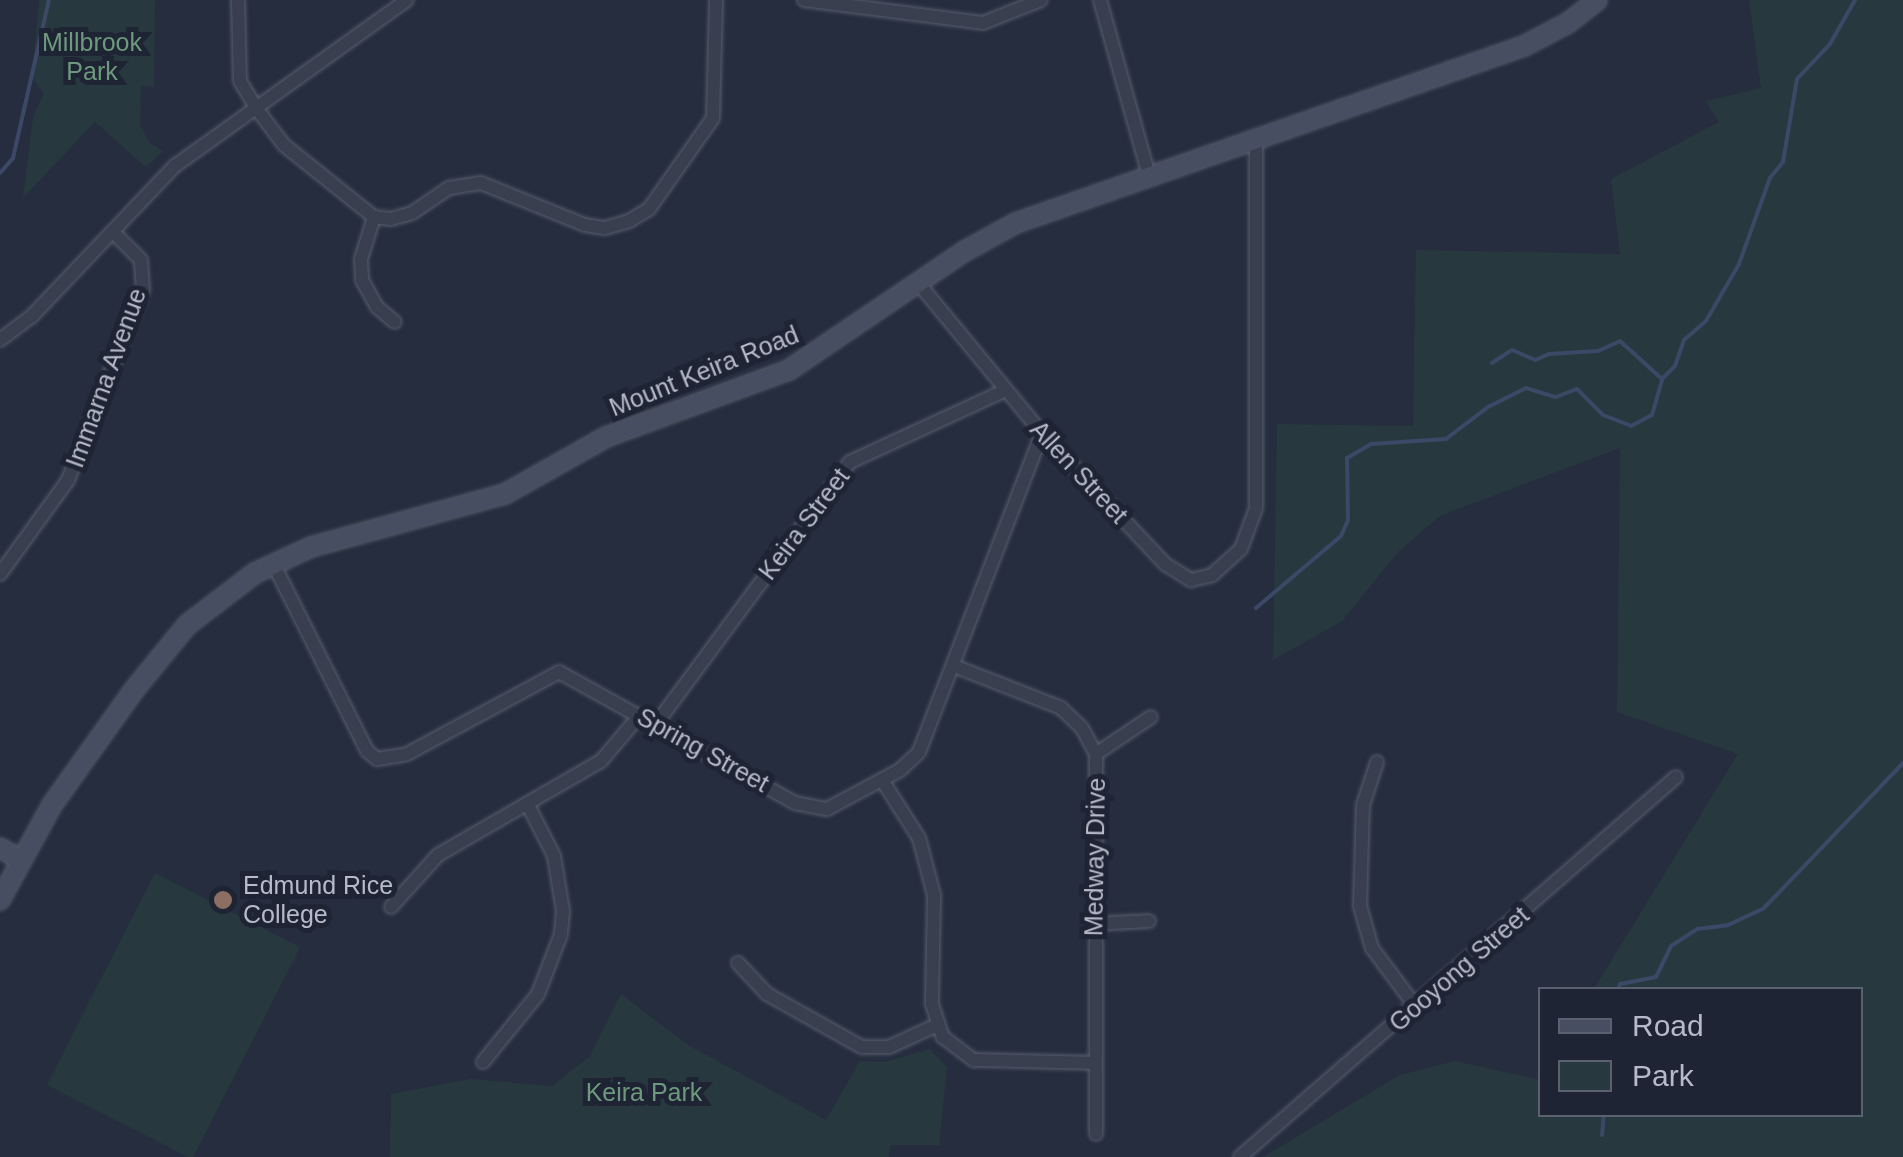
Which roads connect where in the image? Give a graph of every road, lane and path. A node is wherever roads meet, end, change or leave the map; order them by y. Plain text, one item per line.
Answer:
1 (238, 0) edge
2 (407, 0) edge
3 (716, 0) edge
4 (804, 0) edge
5 (1042, 0) edge
6 (1100, 0) edge
7 (1598, 0) edge
8 (256, 108) junction
9 (1256, 140) junction
10 (1149, 176) junction
11 (374, 217) junction
12 (113, 232) junction
13 (919, 284) junction
14 (395, 322) dead end
15 (3, 336) edge
16 (1006, 390) junction
17 (1042, 433) junction
18 (274, 563) junction
19 (0, 574) edge
20 (954, 666) junction
21 (640, 715) junction
22 (1151, 717) dead end
23 (656, 724) junction
24 (1096, 754) junction
25 (1378, 762) dead end
26 (1676, 777) dead end
27 (882, 780) junction
28 (527, 803) junction
29 (0, 848) edge
30 (21, 860) junction
31 (0, 900) edge
32 (391, 907) dead end
33 (1149, 922) dead end
34 (1094, 924) junction
35 (738, 963) dead end
36 (1416, 1007) junction
37 (937, 1025) junction
38 (483, 1062) dead end
39 (1093, 1063) junction
40 (1096, 1134) dead end
41 (1240, 1157) edge

1 - 8 street
2 - 8 street
3 - 11 street
4 - 5 street
6 - 10 street
7 - 9 main road, Mount Keira Road
8 - 11 street
8 - 12 street
9 - 10 main road, Mount Keira Road
9 - 17 street, Allen Street
10 - 13 main road, Mount Keira Road
11 - 14 street
12 - 15 street
12 - 19 street, Immarna Avenue
13 - 16 street, Allen Street
13 - 18 main road, Mount Keira Road
16 - 17 street, Allen Street
16 - 23 street, Keira Street
17 - 20 street, Spring Street
18 - 21 street, Spring Street
18 - 30 main road, Mount Keira Road
20 - 24 street, Medway Drive
20 - 27 street, Spring Street
21 - 23 street, Spring Street
21 - 28 street
22 - 24 street
23 - 27 street, Spring Street
24 - 34 street, Medway Drive
25 - 36 street
26 - 36 street, Gooyong Street
27 - 37 street
28 - 32 street
28 - 38 street
29 - 30 main road
30 - 31 main road, Mount Keira Road
33 - 34 street
34 - 39 street, Medway Drive
35 - 37 street
36 - 41 street, Gooyong Street
37 - 39 street
39 - 40 street, Medway Drive

